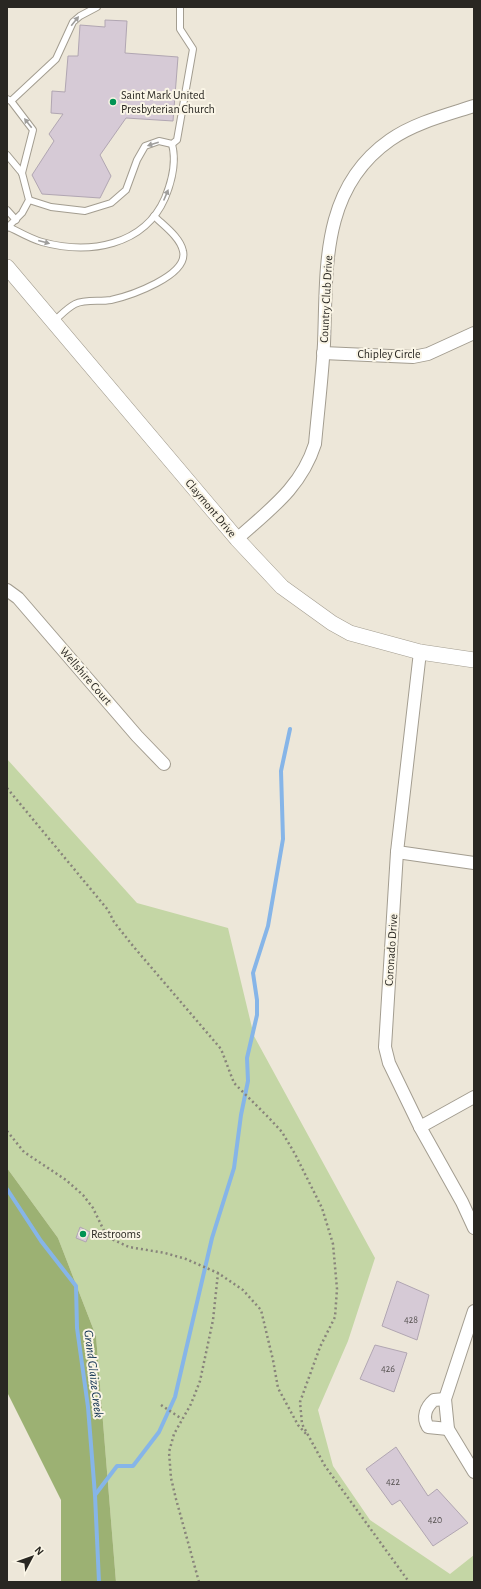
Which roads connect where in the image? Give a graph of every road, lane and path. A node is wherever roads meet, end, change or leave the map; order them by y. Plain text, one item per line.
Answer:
1 (97, 7) edge
2 (180, 7) edge
3 (9, 100) edge
4 (474, 106) edge
5 (172, 144) junction
6 (7, 156) edge
7 (22, 173) junction
8 (29, 200) junction
9 (7, 210) edge
10 (154, 216) junction
11 (16, 220) junction
12 (8, 228) edge
13 (9, 273) edge
14 (54, 322) junction
15 (474, 333) edge
16 (323, 353) junction
17 (237, 539) junction
18 (7, 590) edge
19 (420, 652) junction
20 (474, 660) edge
21 (164, 764) dead end
22 (7, 788) edge
23 (398, 852) junction
24 (474, 863) edge
25 (474, 1097) edge
26 (420, 1127) junction
27 (7, 1131) edge
28 (474, 1228) edge
29 (218, 1273) junction
30 (474, 1312) edge
31 (445, 1399) junction
32 (162, 1405) dead end
33 (182, 1419) junction
34 (448, 1429) junction
35 (310, 1438) junction
36 (474, 1472) edge
37 (199, 1582) edge
38 (409, 1582) edge

3 -> 1 lane
2 - 5 lane
7 -> 3 lane
4 - 16 street, Country Club Drive
5 -> 8 lane
10 -> 5 lane
6 - 7 lane
7 - 8 lane
8 - 11 lane
9 - 11 lane
12 -> 10 lane
10 - 14 lane
11 - 12 lane
13 - 14 street, Claymont Drive
14 - 17 street, Claymont Drive
15 - 16 street, Chipley Circle
16 - 17 street, Country Club Drive
17 - 19 street, Claymont Drive
18 - 21 street, Wellshire Court
19 - 20 street, Claymont Drive
19 - 23 street, Coronado Drive
22 - 35 path
23 - 24 street
23 - 26 street, Coronado Drive
25 - 26 street
26 - 28 street, Coronado Drive
27 - 29 path
29 - 33 path
29 - 35 path
30 - 31 street
31 - 34 street
31 - 34 street
32 - 33 path
33 - 37 path
34 - 36 street
35 - 38 path

